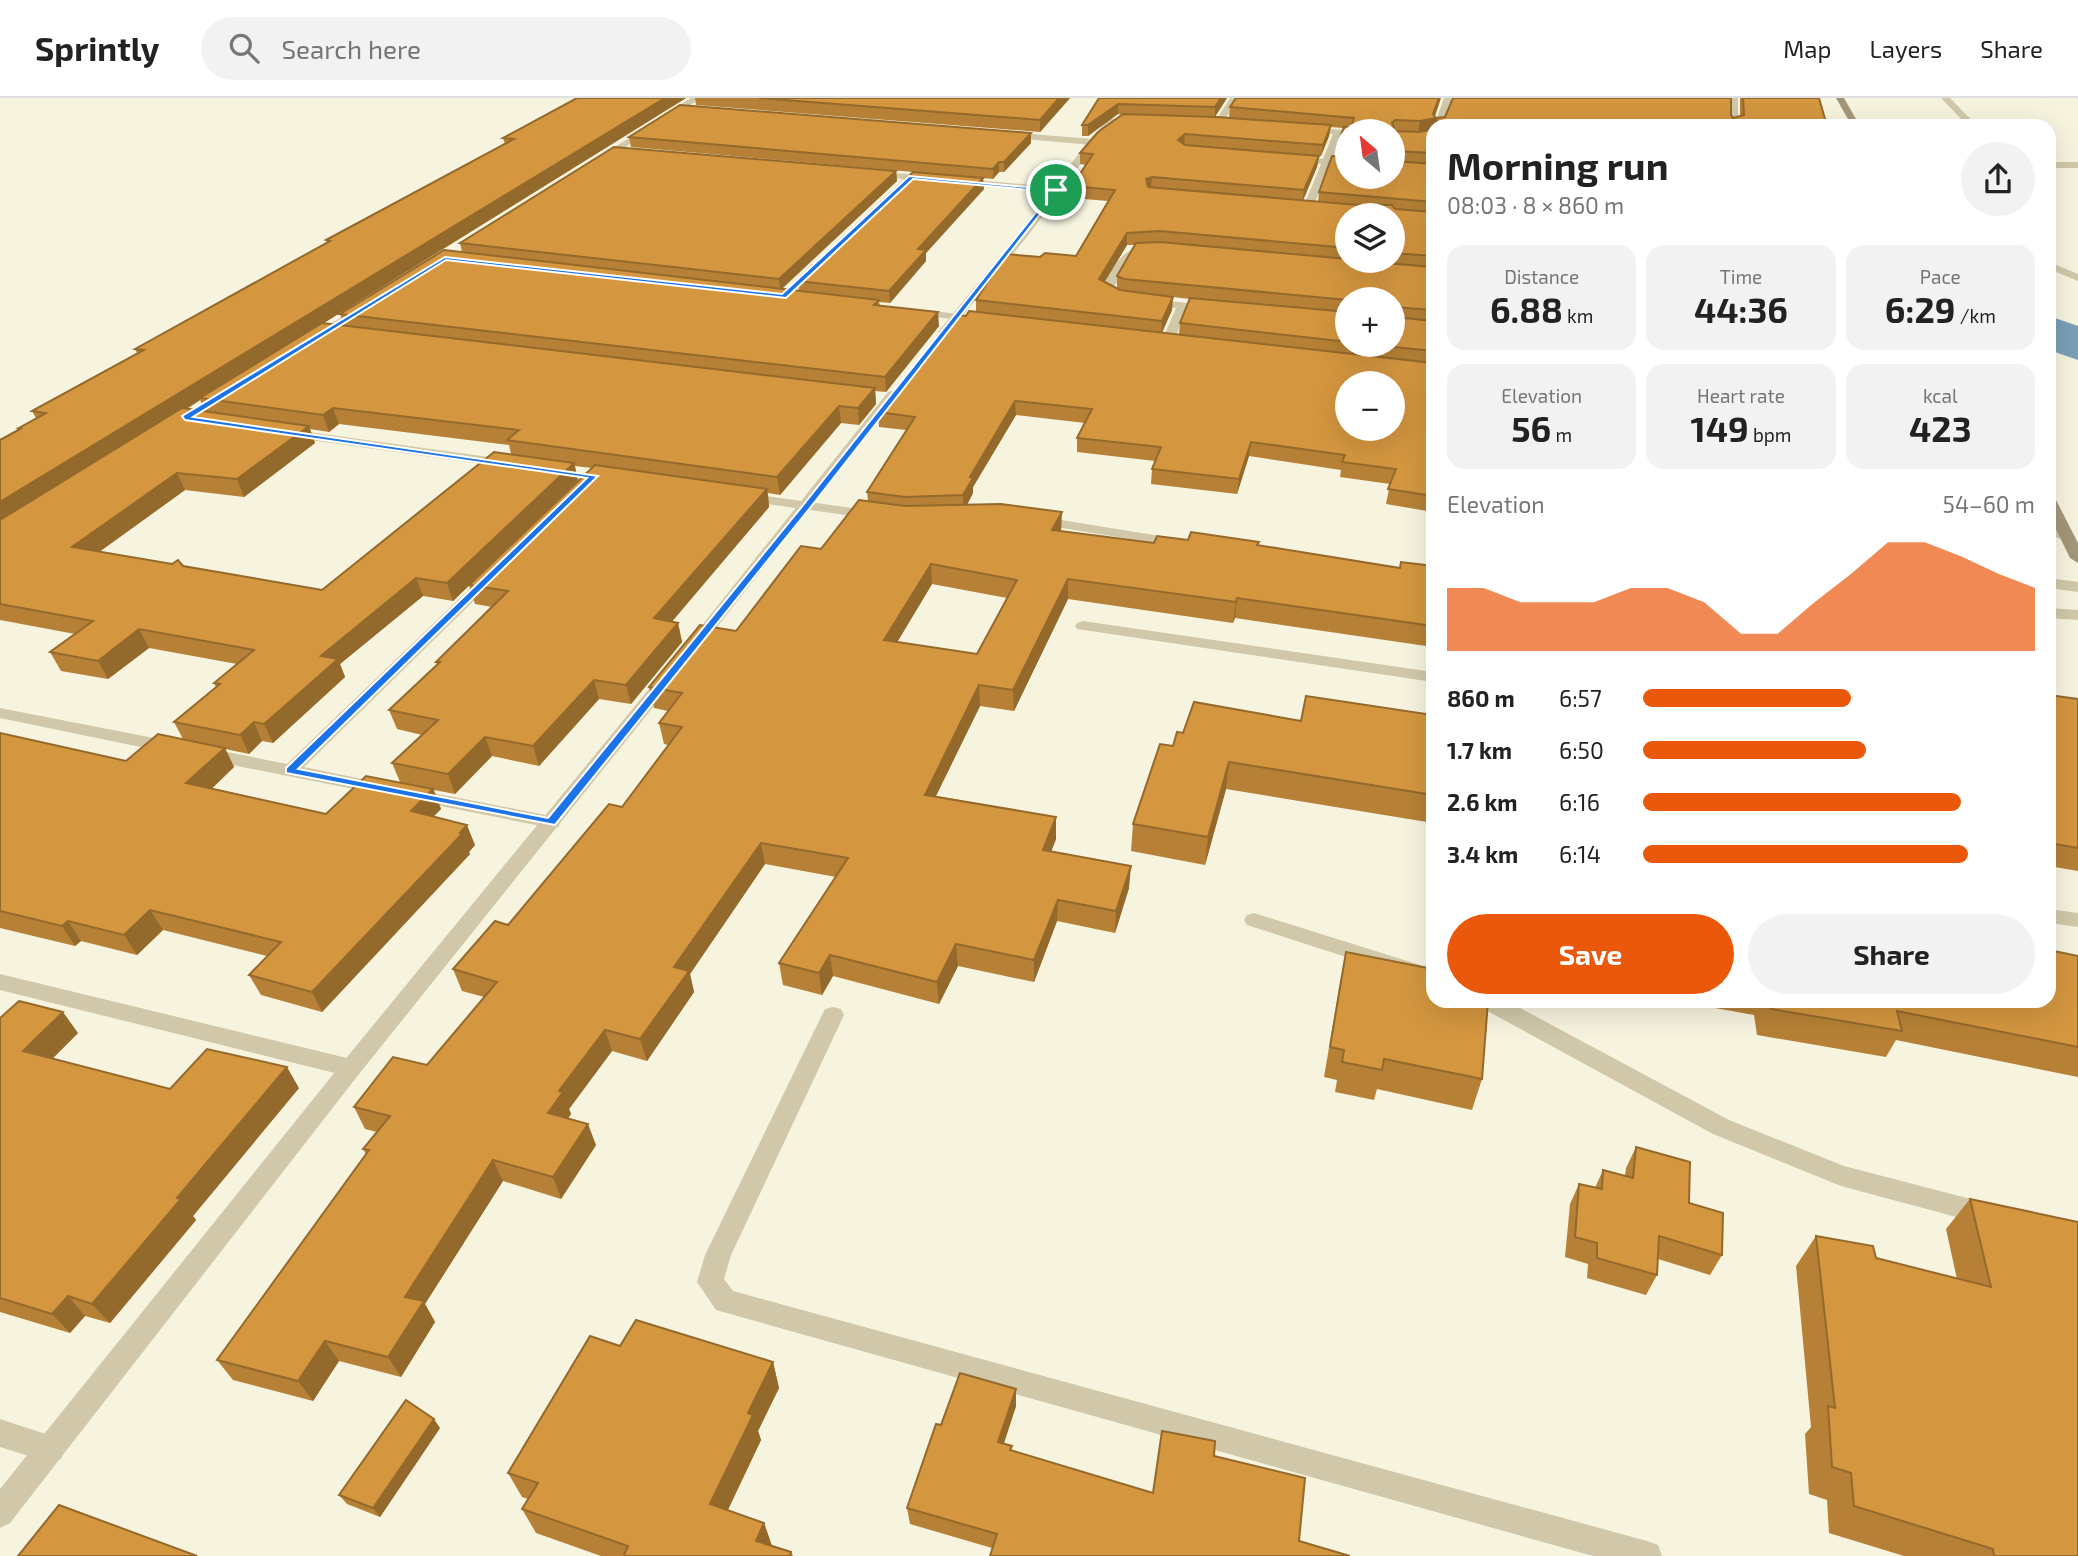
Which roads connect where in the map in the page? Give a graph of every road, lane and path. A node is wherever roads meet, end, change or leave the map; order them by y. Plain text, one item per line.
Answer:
1 (697, 98) edge
2 (1234, 98) edge
3 (1448, 98) edge
4 (1734, 98) edge
5 (1840, 98) edge
6 (1945, 98) edge
7 (680, 109) junction
8 (694, 110) edge
9 (1440, 119) edge
10 (1734, 119) edge
11 (1852, 119) edge
12 (1966, 119) edge
13 (1153, 120) edge
14 (1189, 121) edge
15 (1219, 123) junction
16 (1232, 124) edge
17 (1286, 128) edge
18 (1335, 131) edge
19 (996, 134) edge
20 (1092, 142) junction
21 (1335, 147) edge
22 (614, 151) junction
23 (627, 152) edge
24 (1288, 159) edge
25 (1327, 162) junction
26 (1335, 163) edge
27 (2056, 165) edge
28 (2078, 165) edge
29 (591, 166) edge
30 (857, 173) edge
31 (911, 177) junction
32 (902, 187) edge
33 (1056, 190) junction
34 (1295, 207) edge
35 (1308, 208) junction
36 (1321, 209) edge
37 (1173, 250) edge
38 (823, 260) edge
39 (2056, 268) edge
40 (2078, 278) edge
41 (770, 295) edge
42 (784, 297) junction
43 (378, 298) edge
44 (797, 298) edge
45 (1183, 305) junction
46 (1196, 307) edge
47 (903, 311) edge
48 (956, 317) junction
49 (982, 320) edge
50 (323, 332) junction
51 (350, 335) edge
52 (1154, 341) edge
53 (1167, 343) junction
54 (1181, 344) edge
55 (300, 346) edge
56 (931, 348) edge
57 (906, 378) edge
58 (267, 430) edge
59 (526, 466) edge
60 (727, 495) edge
61 (807, 506) junction
62 (2056, 514) edge
63 (893, 517) edge
64 (1027, 519) edge
65 (2056, 533) edge
66 (2067, 536) junction
67 (1188, 544) edge
68 (2078, 558) edge
69 (506, 562) edge
70 (2056, 584) edge
71 (2078, 587) edge
72 (2056, 613) edge
73 (2078, 615) edge
74 (1083, 626) dead end
75 (1426, 676) edge
76 (0, 713) edge
77 (290, 771) junction
78 (551, 822) junction
79 (2056, 917) edge
80 (1254, 920) dead end
81 (2078, 920) edge
82 (1426, 975) edge
83 (0, 982) edge
84 (1501, 1008) edge
85 (832, 1015) dead end
86 (352, 1068) junction
87 (2013, 1221) edge
88 (0, 1433) edge
89 (51, 1449) junction
90 (0, 1513) edge
91 (1647, 1556) edge

1 - 7 street
2 - 15 street
3 - 9 street
4 - 10 street
5 - 11 main road
6 - 12 street
7 - 8 street
7 - 22 street
13 - 20 street
14 - 15 street
15 - 16 street
17 - 18 street
19 - 20 street
20 - 33 street
21 - 25 street
22 - 23 street
22 - 29 street
24 - 25 street
25 - 26 street
25 - 35 street
27 - 28 street
30 - 31 street
31 - 32 street
31 - 33 street
33 - 48 street
34 - 35 street
35 - 36 street
37 - 45 street
38 - 42 street
39 - 40 street
41 - 42 street
42 - 44 street
43 - 50 street
45 - 46 street
45 - 53 street
47 - 48 street
48 - 49 street
48 - 56 street
50 - 51 street
50 - 55 street
52 - 53 street
53 - 54 street
57 - 61 street
58 - 59 street
60 - 61 street
61 - 63 street
61 - 78 street
62 - 66 main road
64 - 67 street
65 - 66 street
66 - 68 main road
69 - 77 street
70 - 71 street
72 - 73 street
74 - 75 street
76 - 77 street
77 - 78 street
78 - 86 street
79 - 81 street
80 - 82 street
83 - 86 street
84 - 87 street
85 - 91 street
86 - 89 street
88 - 89 street
89 - 90 street

